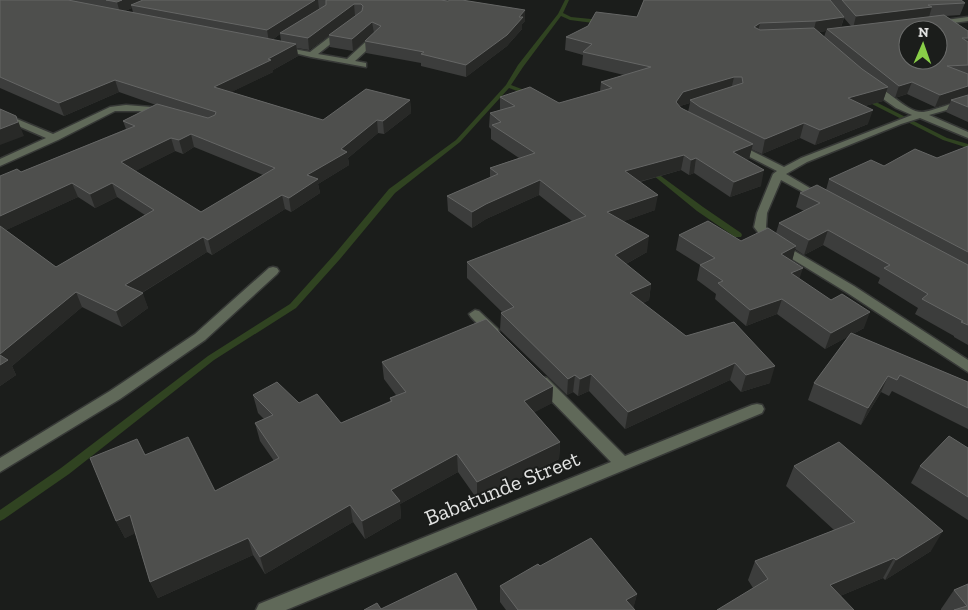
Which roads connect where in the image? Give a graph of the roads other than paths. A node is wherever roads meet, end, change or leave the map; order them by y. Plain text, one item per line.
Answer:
1 (968, 19) edge
2 (948, 22) edge
3 (351, 25) edge
4 (376, 36) edge
5 (275, 44) edge
6 (311, 55) junction
7 (349, 62) junction
8 (363, 65) dead end
9 (863, 80) edge
10 (968, 101) edge
11 (0, 115) edge
12 (177, 117) edge
13 (915, 117) junction
14 (968, 135) edge
15 (55, 138) junction
16 (726, 142) edge
17 (0, 163) edge
18 (781, 172) junction
19 (830, 202) edge
20 (272, 271) dead end
21 (475, 314) dead end
22 (503, 342) edge
23 (968, 367) edge
24 (531, 371) edge
25 (757, 409) dead end
26 (622, 463) junction
27 (0, 466) edge
28 (264, 610) edge

1 - 2 street
3 - 6 street
4 - 7 street
5 - 6 street
6 - 7 street
7 - 8 street
9 - 13 street
10 - 13 street
11 - 15 street
12 - 15 street
13 - 14 street
13 - 18 street
15 - 17 street
16 - 18 street
18 - 19 street
18 - 23 street
20 - 27 street
21 - 22 street
24 - 26 street
25 - 26 street, Babatunde Street
26 - 28 street, Babatunde Street

